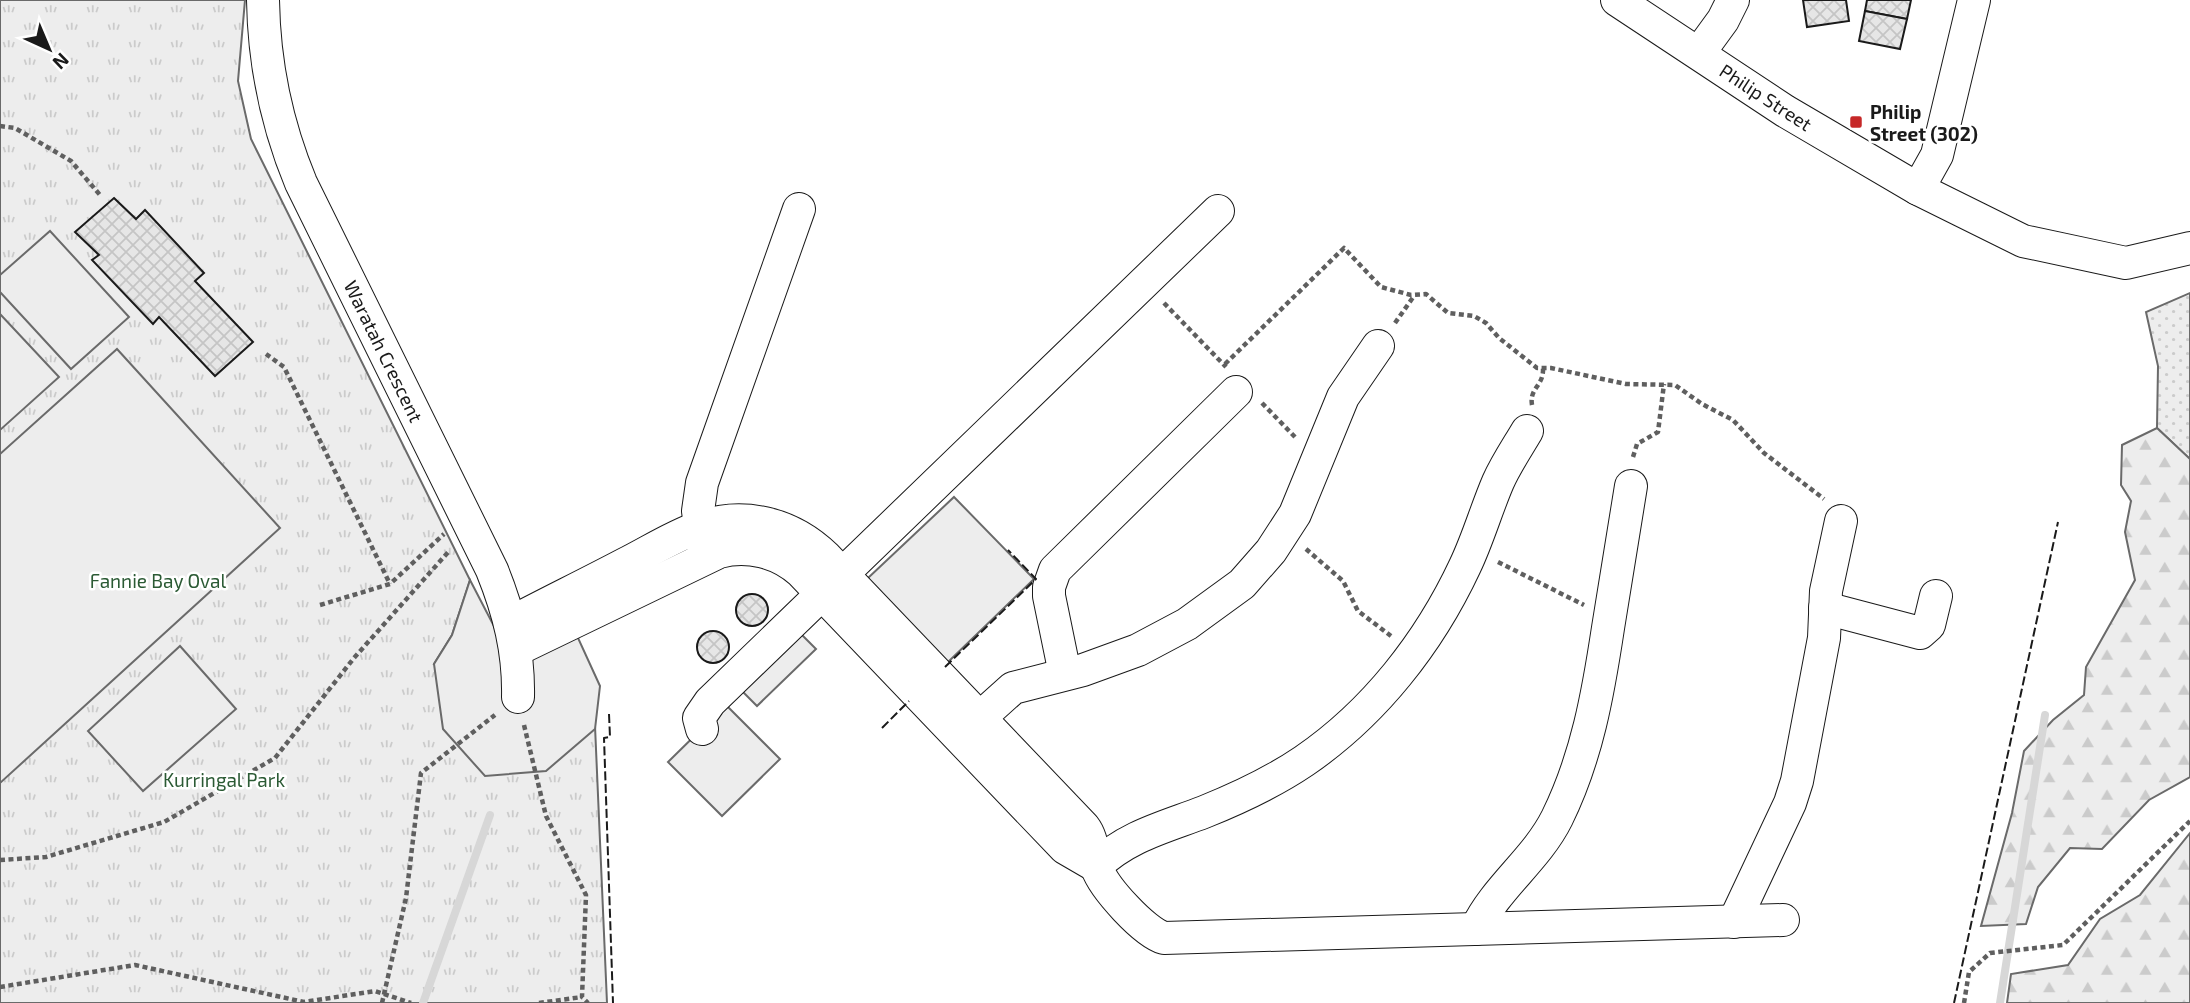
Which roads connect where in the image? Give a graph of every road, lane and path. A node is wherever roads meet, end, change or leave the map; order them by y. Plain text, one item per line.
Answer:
1 (263, 0) edge
2 (1617, 0) edge
3 (1733, 0) edge
4 (1974, 0) edge
5 (1699, 53) junction
6 (0, 126) edge
7 (1918, 189) junction
8 (100, 195) dead end
9 (799, 209) dead end
10 (1218, 211) dead end
11 (2190, 248) edge
12 (1144, 282) junction
13 (1415, 295) junction
14 (1204, 344) dead end
15 (1378, 346) joint
16 (266, 354) dead end
17 (1543, 368) junction
18 (1230, 378) joint
19 (1664, 384) junction
20 (1527, 431) joint
21 (1631, 486) joint
22 (468, 521) junction
23 (1841, 521) joint
24 (699, 527) junction
25 (1284, 532) junction
26 (1472, 550) junction
27 (708, 557) junction
28 (390, 584) junction
29 (832, 584) junction
30 (1936, 596) dead end
31 (320, 605) dead end
32 (1825, 608) junction
33 (1610, 617) junction
34 (513, 636) junction
35 (1414, 653) junction
36 (1065, 674) junction
37 (518, 697) junction
38 (969, 727) junction
39 (702, 729) dead end
40 (2190, 821) edge
41 (0, 860) edge
42 (1096, 866) junction
43 (1783, 920) dead end
44 (1734, 922) junction
45 (1476, 929) junction
46 (1, 986) edge
47 (384, 994) junction
48 (582, 997) junction
49 (382, 1003) edge
50 (411, 1003) edge
51 (538, 1003) edge
52 (588, 1003) edge
53 (1964, 1003) edge

1 - 22 street, Waratah Crescent
2 - 5 street, Philip Street
3 - 5 street
4 - 7 street
5 - 7 street, Philip Street
6 - 8 path
7 - 11 street, Philip Street
9 - 24 street
10 - 12 street
12 - 14 path
12 - 29 street
13 - 15 path
13 - 17 path
13 - 18 path
15 - 25 street
16 - 28 path
17 - 19 path
17 - 20 path
18 - 36 street
19 - 21 path
19 - 23 path
20 - 26 street
21 - 33 street
22 - 28 path
22 - 34 street, Waratah Crescent
22 - 41 path
23 - 32 street
24 - 27 street
24 - 29 street
24 - 34 street
25 - 35 path
25 - 36 street
26 - 33 path
26 - 35 street
27 - 29 street
27 - 34 street
28 - 31 path
29 - 38 street
29 - 39 street
30 - 32 street
32 - 44 street
33 - 45 street
34 - 37 street, Waratah Crescent
35 - 42 street
36 - 38 street
37 - 47 path
37 - 48 path
38 - 42 street
40 - 53 path
42 - 45 street
43 - 44 street
44 - 45 street
46 - 47 path
47 - 49 path
47 - 50 path
48 - 51 path
48 - 52 path

